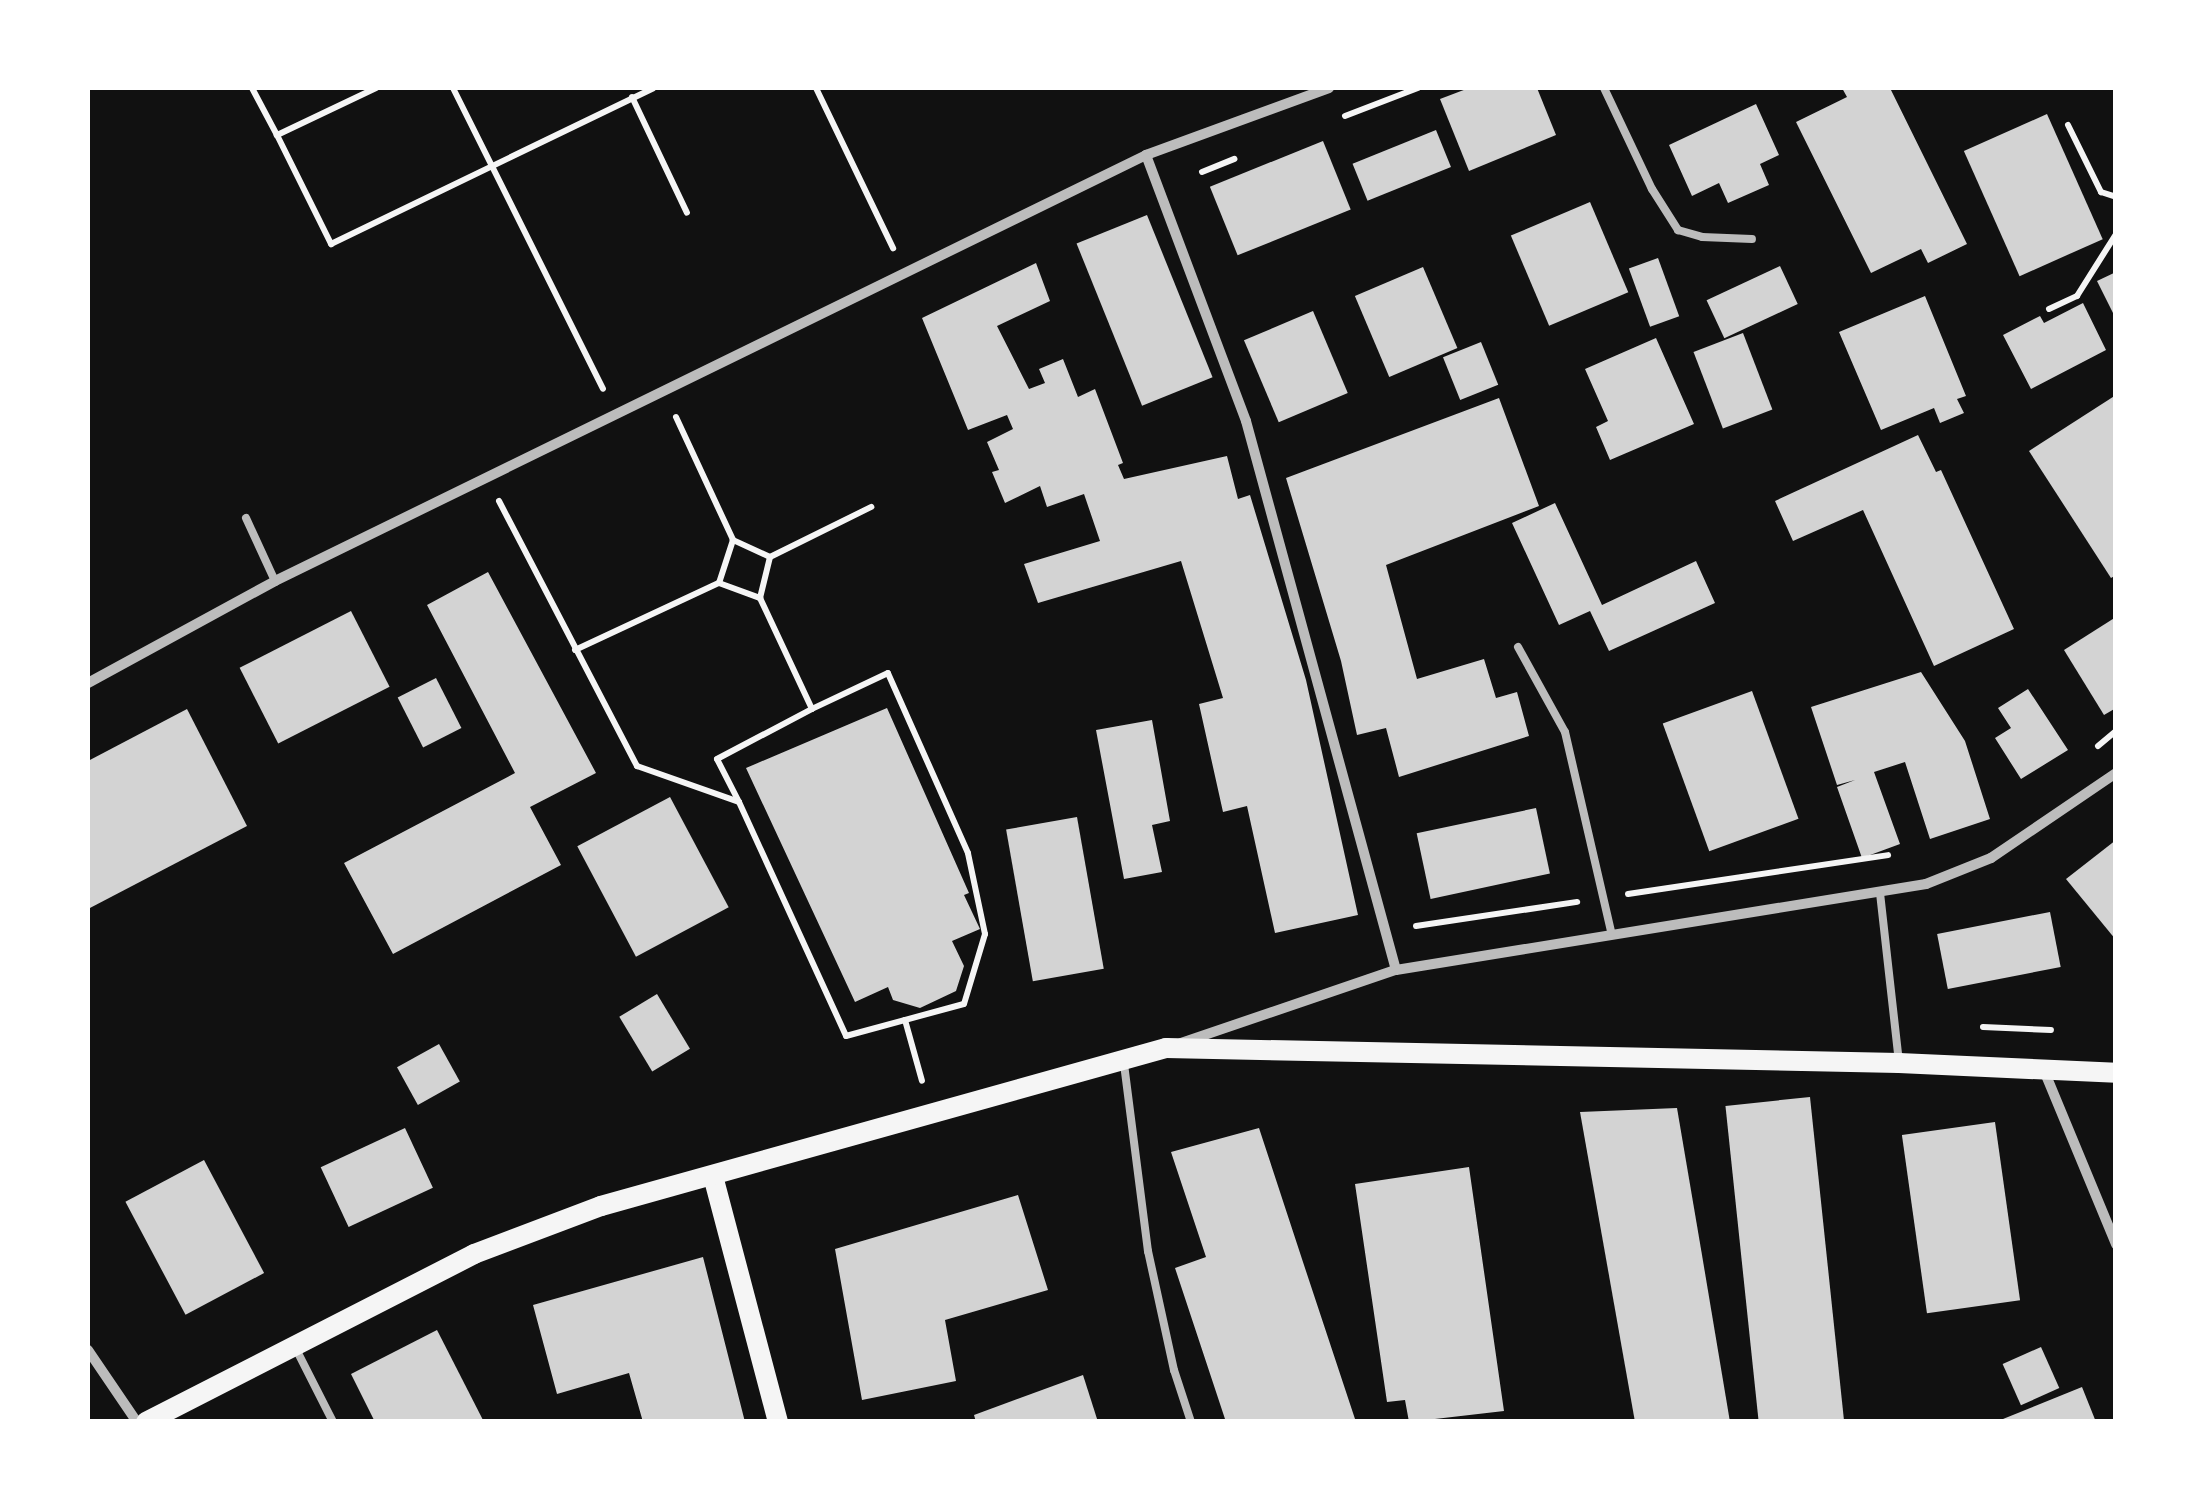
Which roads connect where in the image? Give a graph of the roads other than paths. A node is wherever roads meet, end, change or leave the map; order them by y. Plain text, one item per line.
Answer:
1 (1329, 88) edge
2 (1604, 88) edge
3 (1146, 154) junction
4 (1752, 239) dead end
5 (246, 518) dead end
6 (274, 580) junction
7 (1518, 647) dead end
8 (88, 683) edge
9 (2116, 773) edge
10 (1880, 893) junction
11 (1612, 935) junction
12 (1396, 970) junction
13 (1166, 1048) junction
14 (1123, 1060) junction
15 (1899, 1063) junction
16 (2042, 1067) junction
17 (2116, 1073) edge
18 (713, 1176) junction
19 (2116, 1244) edge
20 (295, 1346) junction
21 (88, 1350) edge
22 (138, 1422) edge
23 (146, 1422) edge
24 (333, 1422) edge
25 (778, 1422) edge
26 (1191, 1422) edge

1 - 3 street
2 - 4 lane
3 - 6 street
3 - 12 street
5 - 6 lane
6 - 8 street
7 - 11 lane
9 - 10 street
10 - 11 street
10 - 15 lane
11 - 12 street
12 - 13 street
13 - 14 main road
13 - 15 main road
14 - 18 main road
14 - 26 lane
15 - 16 main road
16 - 17 main road
16 - 19 street
18 - 20 main road
18 - 25 main road
20 - 23 main road
20 - 24 lane
21 - 22 street

